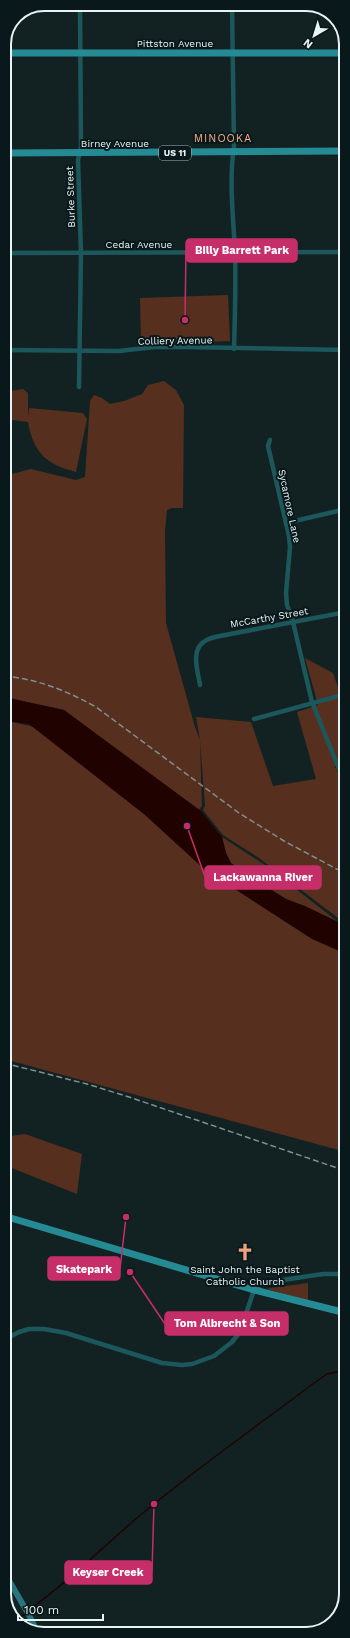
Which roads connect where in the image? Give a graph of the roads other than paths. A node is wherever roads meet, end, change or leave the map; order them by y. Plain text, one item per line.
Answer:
1 (80, 11) edge
2 (232, 11) edge
3 (11, 53) edge
4 (80, 53) junction
5 (232, 53) junction
6 (339, 53) edge
7 (339, 151) edge
8 (233, 152) junction
9 (11, 153) edge
10 (79, 153) junction
11 (339, 252) edge
12 (11, 253) edge
13 (81, 253) junction
14 (235, 253) junction
15 (234, 349) junction
16 (11, 350) edge
17 (78, 350) junction
18 (339, 350) edge
19 (79, 387) dead end
20 (270, 440) dead end
21 (339, 511) edge
22 (286, 523) junction
23 (339, 613) edge
24 (293, 622) junction
25 (200, 685) dead end
26 (339, 696) edge
27 (312, 702) junction
28 (254, 718) dead end
29 (339, 768) edge
30 (11, 1218) edge
31 (339, 1274) edge
32 (254, 1290) junction
33 (339, 1311) edge
34 (11, 1336) edge
35 (11, 1584) edge
36 (34, 1626) edge

1 - 4 street, Burke Street
2 - 5 street
3 - 4 main road, Pittston Avenue
4 - 5 main road, Pittston Avenue
4 - 10 street, Burke Street
5 - 6 main road, Pittston Avenue
5 - 8 street
7 - 8 main road, Birney Avenue / US 11
8 - 10 main road, Birney Avenue / US 11
8 - 14 street
9 - 10 main road, Birney Avenue / US 11
10 - 13 street, Burke Street
11 - 14 street, Cedar Avenue
12 - 13 street, Cedar Avenue
13 - 14 street, Cedar Avenue
13 - 17 street, Burke Street
14 - 15 street
15 - 17 street, Colliery Avenue
15 - 18 street, Colliery Avenue
16 - 17 street, Colliery Avenue
17 - 19 street, Burke Street
20 - 22 street, Sycamore Lane
21 - 22 street
22 - 24 street, Sycamore Lane
23 - 24 street, McCarthy Street
24 - 25 street, McCarthy Street
24 - 27 street, Sycamore Lane
26 - 27 street
27 - 28 street
27 - 29 street, Sycamore Lane
30 - 32 main road
31 - 32 street
32 - 33 main road
32 - 34 street
35 - 36 street

